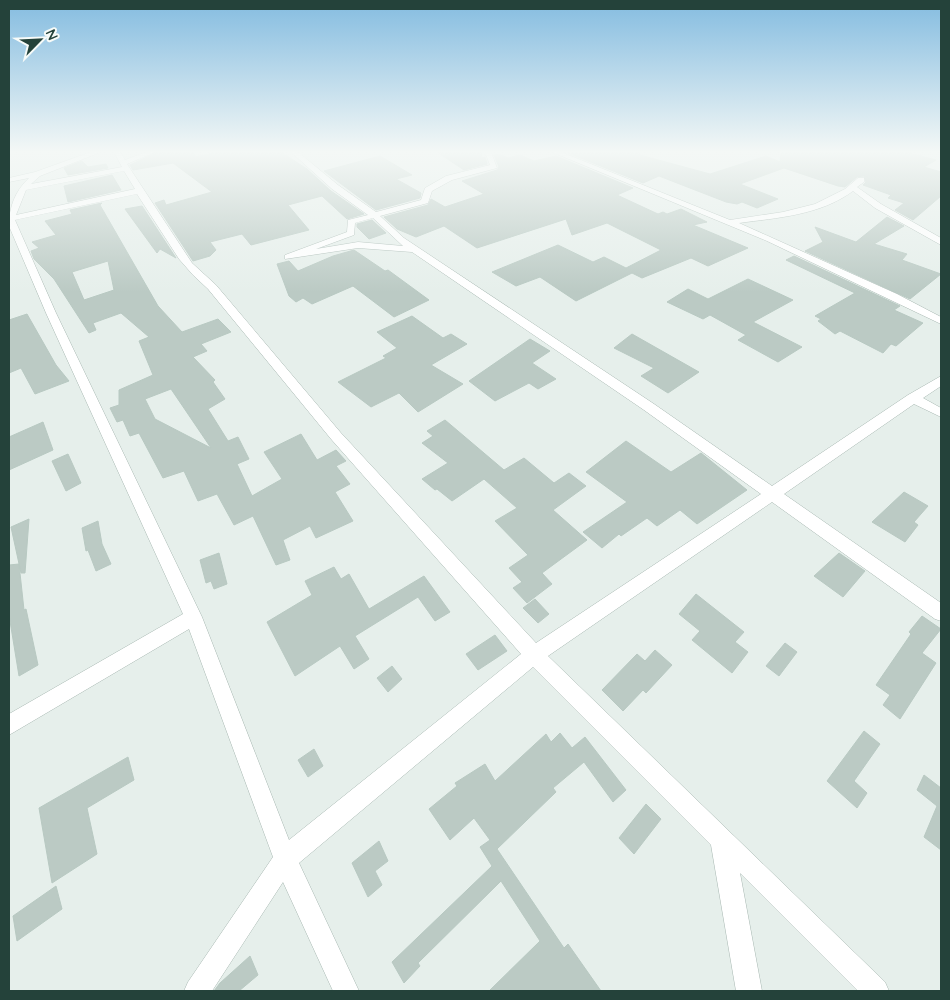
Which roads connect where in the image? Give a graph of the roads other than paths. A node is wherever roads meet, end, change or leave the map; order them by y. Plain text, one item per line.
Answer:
1 (19, 199) edge
2 (103, 199) edge
3 (143, 199) edge
4 (351, 199) edge
5 (426, 199) edge
6 (673, 199) edge
7 (832, 199) edge
8 (868, 199) edge
9 (374, 215) junction
10 (10, 219) edge
11 (732, 222) junction
12 (941, 242) edge
13 (414, 249) junction
14 (941, 321) edge
15 (941, 380) edge
16 (912, 398) junction
17 (941, 413) edge
18 (773, 495) junction
19 (941, 613) edge
20 (192, 617) junction
21 (534, 655) junction
22 (9, 725) edge
23 (722, 842) junction
24 (285, 860) junction
25 (197, 991) edge
26 (346, 991) edge
27 (749, 991) edge
28 (876, 991) edge

1 - 10 street
2 - 10 street
3 - 21 street
4 - 9 street
5 - 9 street
6 - 11 street
7 - 11 street
8 - 12 street
9 - 13 street
9 - 13 street
10 - 20 street
11 - 14 street
13 - 18 street
15 - 16 street
16 - 17 street
16 - 18 street
18 - 19 street
18 - 21 street
20 - 22 street
20 - 24 street
21 - 23 street
21 - 24 street
23 - 27 street
23 - 28 street
24 - 25 street
24 - 26 street

